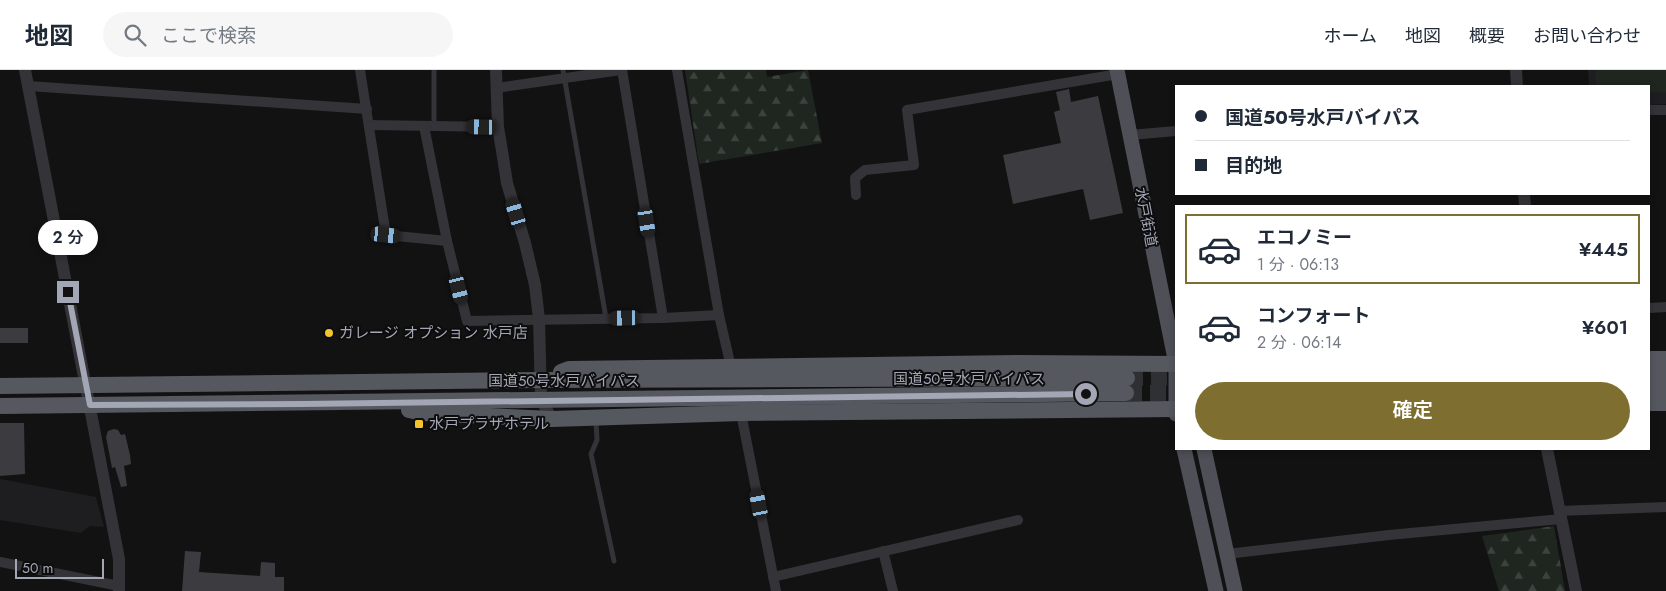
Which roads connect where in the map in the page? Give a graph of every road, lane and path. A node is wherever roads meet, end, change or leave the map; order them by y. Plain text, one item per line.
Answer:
1 (25, 70) edge
2 (360, 70) edge
3 (434, 70) edge
4 (496, 70) edge
5 (621, 70) edge
6 (677, 70) edge
7 (1516, 70) edge
8 (1118, 72) edge
9 (563, 74) edge
10 (1517, 85) edge
11 (28, 86) junction
12 (496, 88) junction
13 (367, 109) junction
14 (1650, 110) edge
15 (1666, 110) edge
16 (369, 125) junction
17 (429, 126) junction
18 (498, 127) junction
19 (1175, 130) edge
20 (1130, 135) junction
21 (856, 195) dead end
22 (447, 241) junction
23 (1666, 307) edge
24 (1650, 308) edge
25 (719, 314) junction
26 (606, 318) junction
27 (663, 318) junction
28 (539, 319) junction
29 (1175, 359) edge
30 (1650, 359) edge
31 (1666, 359) edge
32 (1175, 364) edge
33 (731, 367) junction
34 (1650, 373) edge
35 (1666, 373) edge
36 (540, 380) junction
37 (0, 386) edge
38 (86, 386) junction
39 (1650, 389) edge
40 (1666, 389) edge
41 (541, 400) junction
42 (367, 403) junction
43 (1666, 403) edge
44 (1650, 404) edge
45 (90, 405) junction
46 (0, 406) edge
47 (1175, 410) edge
48 (741, 413) junction
49 (596, 418) junction
50 (552, 419) junction
51 (1184, 450) edge
52 (1204, 450) edge
53 (1547, 450) edge
54 (1666, 507) edge
55 (1560, 515) junction
56 (1018, 520) dead end
57 (883, 551) junction
58 (1227, 554) junction
59 (614, 561) dead end
60 (0, 562) edge
61 (773, 577) junction
62 (119, 588) edge
63 (776, 591) edge
64 (893, 591) edge
65 (1216, 591) edge
66 (1235, 591) edge
67 (1576, 591) edge

1 - 11 street
2 - 13 street
3 - 17 lane
4 - 12 street
5 - 9 street
5 - 27 street
6 - 25 street
7 - 10 street
8 - 20 main road, 水戸街道
8 - 21 street
9 - 12 street
9 - 26 lane
11 - 13 street
11 - 38 street
12 - 18 street
13 - 16 street
14 - 15 street
16 - 17 street
16 - 22 street
17 - 18 street
17 - 22 street
18 - 28 street
19 - 20 street
20 - 29 main road, 水戸街道
22 - 28 street
23 - 24 street
25 - 27 street
25 - 33 street
26 - 27 street
26 - 28 street
28 - 36 street
30 - 31 highway
32 - 33 highway
33 - 36 highway
34 - 35 highway
36 - 38 highway, 国道50号水戸バイパス
36 - 41 street
36 - 41 highway, 国道50号水戸バイパス
37 - 38 highway, 国道50号水戸バイパス
38 - 45 street
39 - 40 highway
41 - 42 highway, 国道50号水戸バイパス
41 - 50 street
42 - 45 highway, 国道50号水戸バイパス
42 - 50 highway
43 - 44 highway
45 - 46 highway, 国道50号水戸バイパス
45 - 62 street
47 - 48 highway
48 - 49 highway
48 - 61 street
49 - 50 highway
49 - 59 lane
51 - 65 main road
52 - 58 main road
53 - 55 street
54 - 55 street
55 - 58 street
55 - 67 street
56 - 57 street
57 - 61 street
57 - 64 street
58 - 66 main road
60 - 62 street
61 - 63 street

